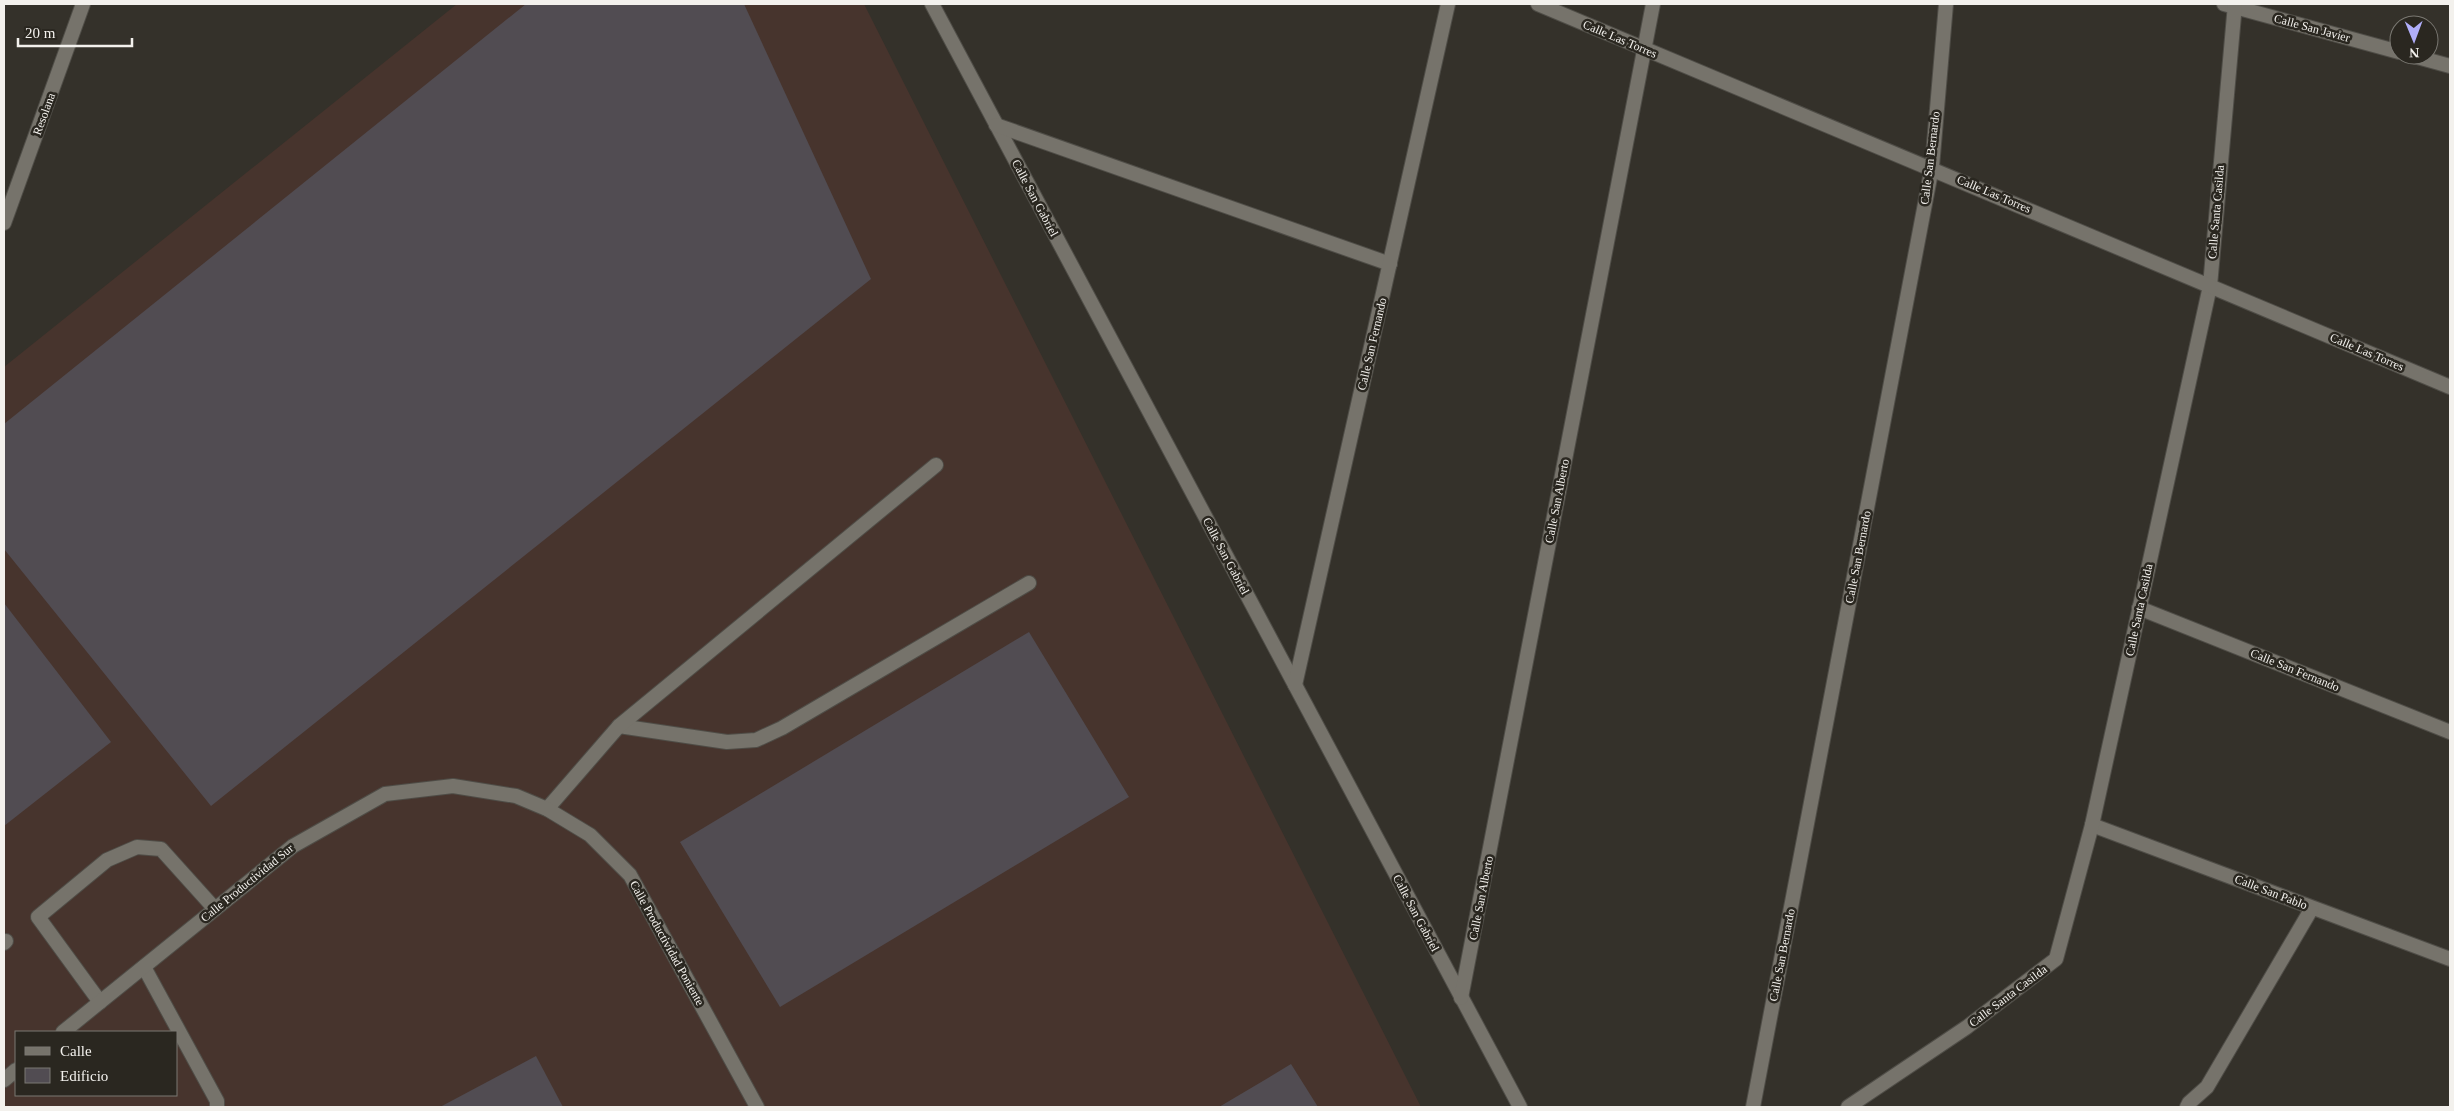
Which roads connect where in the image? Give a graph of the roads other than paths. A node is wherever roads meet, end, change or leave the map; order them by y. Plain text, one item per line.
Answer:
1 (83, 4) edge
2 (932, 4) edge
3 (1448, 4) edge
4 (1538, 4) edge
5 (1653, 4) edge
6 (1946, 4) edge
7 (2231, 5) edge
8 (1644, 49) junction
9 (2389, 49) edge
10 (996, 125) junction
11 (1932, 167) junction
12 (4, 223) edge
13 (1390, 264) junction
14 (2210, 286) junction
15 (2450, 387) edge
16 (936, 465) dead end
17 (1030, 583) dead end
18 (2139, 608) junction
19 (1295, 685) junction
20 (619, 726) junction
21 (2450, 732) edge
22 (516, 796) joint
23 (547, 809) junction
24 (2092, 825) junction
25 (2312, 908) junction
26 (215, 909) junction
27 (2450, 958) edge
28 (144, 967) junction
29 (1462, 998) junction
30 (100, 1002) junction
31 (64, 1031) edge
32 (15, 1071) edge
33 (4, 1080) edge
34 (1863, 1103) edge
35 (217, 1107) edge
36 (757, 1107) edge
37 (1520, 1107) edge
38 (1753, 1107) edge
39 (1848, 1107) edge
40 (2187, 1107) edge

1 - 12 street, Resolana
2 - 10 street, Calle San Gabriel
3 - 13 street, Calle San Fernando
4 - 8 street, Calle Las Torres
5 - 8 street, Calle San Alberto
6 - 11 street, Calle San Bernardo
7 - 9 street, Calle San Javier
7 - 14 street, Calle Santa Casilda
8 - 11 street, Calle Las Torres
8 - 29 street, Calle San Alberto
10 - 13 street
10 - 19 street, Calle San Gabriel
11 - 14 street, Calle Las Torres
11 - 38 street, Calle San Bernardo
13 - 19 street, Calle San Fernando
14 - 15 street, Calle Las Torres
14 - 18 street, Calle Santa Casilda
16 - 20 street
17 - 20 street
18 - 21 street, Calle San Fernando
18 - 24 street, Calle Santa Casilda
19 - 29 street, Calle San Gabriel
20 - 23 street
22 - 23 street, Calle Productividad Poniente
22 - 26 street, Calle Productividad Sur
23 - 36 street, Calle Productividad Poniente
24 - 25 street, Calle San Pablo
24 - 34 street, Calle Santa Casilda
25 - 27 street, Calle San Pablo
25 - 40 street
26 - 28 street, Calle Productividad Sur
26 - 30 street
28 - 30 street, Calle Productividad Sur
28 - 35 street
29 - 37 street, Calle San Gabriel
30 - 31 street, Calle Productividad Sur
32 - 33 street
34 - 39 street, Calle Santa Casilda

